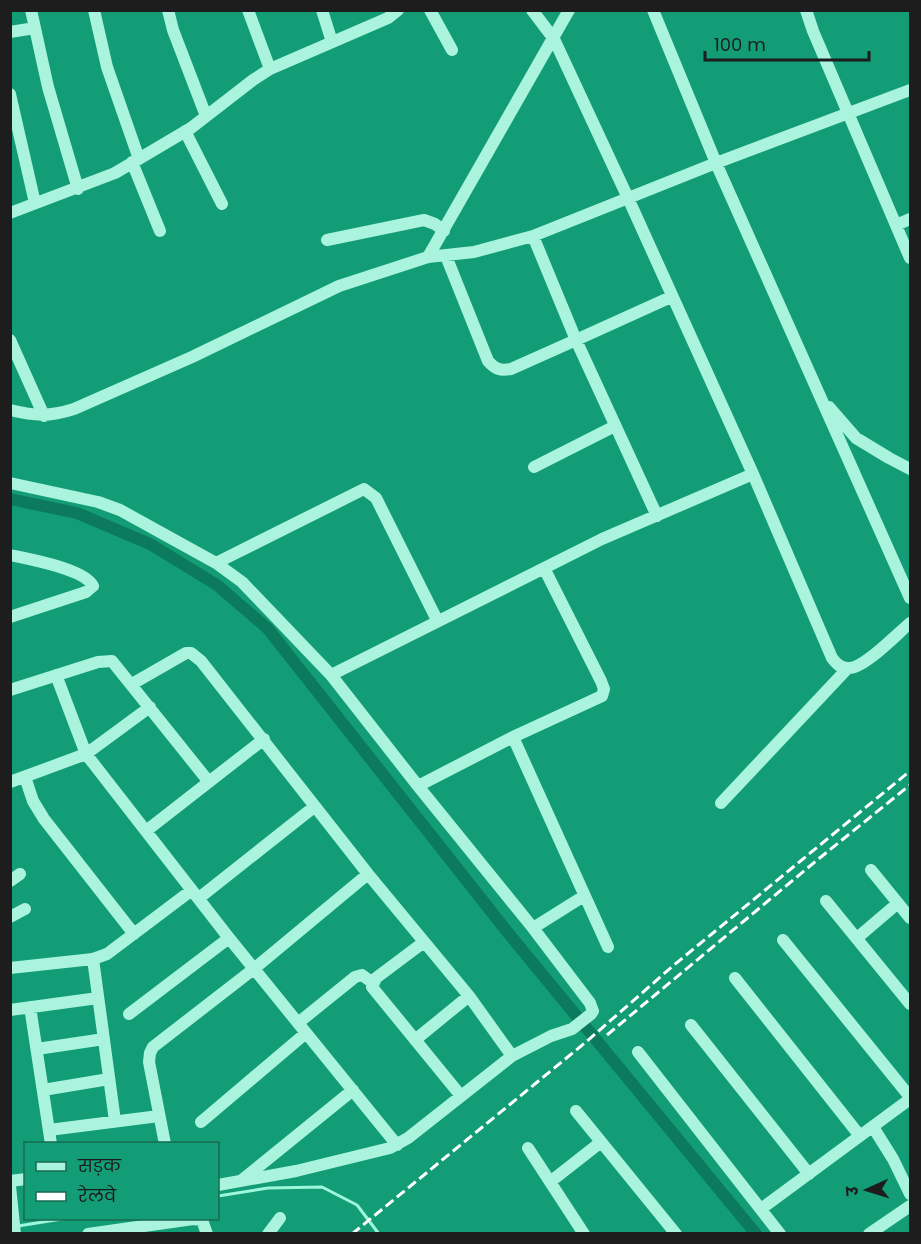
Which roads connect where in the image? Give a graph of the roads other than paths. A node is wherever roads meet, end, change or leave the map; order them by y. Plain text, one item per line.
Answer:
1 (31, 10) edge
2 (94, 10) edge
3 (168, 10) edge
4 (248, 10) edge
5 (322, 10) edge
6 (398, 10) edge
7 (430, 10) edge
8 (532, 10) edge
9 (569, 10) edge
10 (653, 10) edge
11 (806, 10) edge
12 (35, 28) junction
13 (10, 32) edge
14 (554, 39) junction
15 (332, 42) junction
16 (452, 50) dead end
17 (270, 69) junction
18 (910, 90) edge
19 (10, 94) edge
20 (848, 114) junction
21 (206, 116) junction
22 (185, 131) junction
23 (135, 161) junction
24 (716, 163) junction
25 (78, 189) junction
26 (628, 198) junction
27 (35, 203) junction
28 (222, 204) dead end
29 (10, 213) edge
30 (910, 219) edge
31 (896, 225) junction
32 (160, 231) dead end
33 (444, 231) junction
34 (533, 236) junction
35 (327, 240) dead end
36 (446, 256) junction
37 (428, 257) junction
38 (910, 258) edge
39 (671, 297) junction
40 (10, 340) edge
41 (576, 340) junction
42 (819, 395) junction
43 (10, 410) edge
44 (44, 416) junction
45 (615, 426) junction
46 (534, 467) dead end
47 (910, 469) edge
48 (753, 474) junction
49 (10, 483) edge
50 (657, 516) junction
51 (10, 555) edge
52 (216, 563) junction
53 (544, 568) junction
54 (910, 598) edge
55 (10, 618) edge
56 (437, 620) junction
57 (910, 623) edge
58 (847, 669) junction
59 (56, 675) junction
60 (331, 675) junction
61 (132, 684) junction
62 (10, 690) edge
63 (150, 706) junction
64 (513, 737) junction
65 (264, 739) junction
66 (86, 754) junction
67 (24, 777) junction
68 (10, 782) edge
69 (209, 782) junction
70 (418, 786) junction
71 (722, 803) dead end
72 (314, 807) junction
73 (146, 831) junction
74 (871, 870) dead end
75 (368, 874) junction
76 (195, 894) junction
77 (584, 896) junction
78 (826, 901) dead end
79 (898, 903) junction
80 (25, 909) dead end
81 (10, 917) edge
82 (910, 918) edge
83 (533, 928) junction
84 (134, 934) junction
85 (229, 938) junction
86 (857, 938) junction
87 (783, 940) dead end
88 (424, 942) junction
89 (608, 947) dead end
90 (93, 959) junction
91 (10, 968) edge
92 (255, 968) junction
93 (735, 978) dead end
94 (374, 982) junction
95 (469, 996) junction
96 (98, 998) junction
97 (910, 1004) edge
98 (30, 1007) junction
99 (10, 1010) edge
100 (129, 1014) dead end
101 (298, 1023) junction
102 (691, 1025) dead end
103 (306, 1033) junction
104 (104, 1039) junction
105 (415, 1040) junction
106 (37, 1049) junction
107 (638, 1052) dead end
108 (512, 1056) junction
109 (109, 1079) junction
110 (43, 1090) junction
111 (353, 1090) junction
112 (461, 1096) junction
113 (910, 1098) edge
114 (576, 1111) dead end
115 (159, 1116) junction
116 (115, 1121) junction
117 (201, 1122) dead end
118 (873, 1127) junction
119 (49, 1130) junction
120 (860, 1136) junction
121 (51, 1142) edge
122 (165, 1142) edge
123 (601, 1142) junction
124 (397, 1145) junction
125 (528, 1148) dead end
126 (809, 1174) junction
127 (241, 1181) junction
128 (550, 1182) junction
129 (219, 1185) edge
130 (10, 1186) edge
131 (910, 1194) edge
132 (910, 1206) edge
133 (761, 1209) junction
134 (16, 1216) edge
135 (280, 1218) dead end
136 (187, 1220) edge
137 (105, 1232) edge
138 (15, 1233) edge
139 (88, 1233) edge
140 (268, 1233) edge
141 (584, 1233) edge
142 (676, 1233) edge
143 (780, 1233) edge
144 (869, 1233) edge

1 - 12 street
2 - 23 street
3 - 21 street
4 - 17 street
5 - 15 street
6 - 15 street
7 - 16 street
8 - 14 street
9 - 14 street
10 - 24 street
11 - 20 street
12 - 13 street
12 - 25 street
14 - 26 street
14 - 33 street
15 - 17 street
17 - 21 street
18 - 20 street
19 - 27 street
20 - 24 street
20 - 31 street
21 - 22 street
22 - 23 street
22 - 28 street
23 - 25 street
23 - 32 street
24 - 26 street
24 - 42 street
25 - 27 street
26 - 34 street
26 - 39 street
27 - 29 street
30 - 31 street
31 - 38 street
33 - 35 street
33 - 37 street
34 - 36 street
34 - 41 street
36 - 37 street
36 - 41 street
37 - 44 street
39 - 41 street
39 - 48 street
40 - 44 street
41 - 45 street
42 - 47 street
42 - 54 street
43 - 44 street
45 - 46 street
45 - 50 street
48 - 50 street
48 - 58 street
49 - 52 street
50 - 53 street
51 - 55 street
52 - 56 street
52 - 60 street
53 - 56 street
53 - 64 street
56 - 60 street
57 - 58 street
58 - 71 street
59 - 61 street
59 - 62 street
59 - 66 street
60 - 70 street
61 - 63 street
61 - 65 street
63 - 66 street
63 - 69 street
64 - 70 street
64 - 77 street
65 - 69 street
65 - 72 street
66 - 67 street
66 - 73 street
67 - 68 street
67 - 84 street
69 - 73 street
70 - 83 street
72 - 75 street
72 - 76 street
73 - 76 street
74 - 79 street
75 - 88 street
75 - 92 street
76 - 84 street
76 - 85 street
77 - 83 street
77 - 89 street
78 - 86 street
79 - 82 street
79 - 86 street
80 - 81 street
83 - 108 street
84 - 90 street
85 - 92 street
85 - 100 street
86 - 97 street
87 - 113 street
88 - 94 street
88 - 95 street
90 - 91 street
90 - 96 street
92 - 101 street
92 - 115 street
93 - 120 street
94 - 101 street
94 - 105 street
95 - 105 street
95 - 108 street
96 - 98 street
96 - 104 street
98 - 99 street
98 - 106 street
101 - 103 street
102 - 126 street
103 - 111 street
103 - 117 street
104 - 106 street
104 - 109 street
105 - 112 street
106 - 110 street
107 - 133 street
108 - 112 street
109 - 110 street
109 - 116 street
110 - 119 street
111 - 124 street
111 - 127 street
112 - 124 street
113 - 118 street
114 - 123 street
115 - 116 street
115 - 122 street
116 - 119 street
118 - 120 street
118 - 131 street
119 - 121 street
120 - 126 street
123 - 128 street
123 - 142 street
124 - 127 street
125 - 128 street
126 - 133 street
127 - 129 street
128 - 141 street
130 - 134 street
132 - 144 street
133 - 143 street
134 - 138 street
135 - 140 street
136 - 137 street
137 - 139 street

